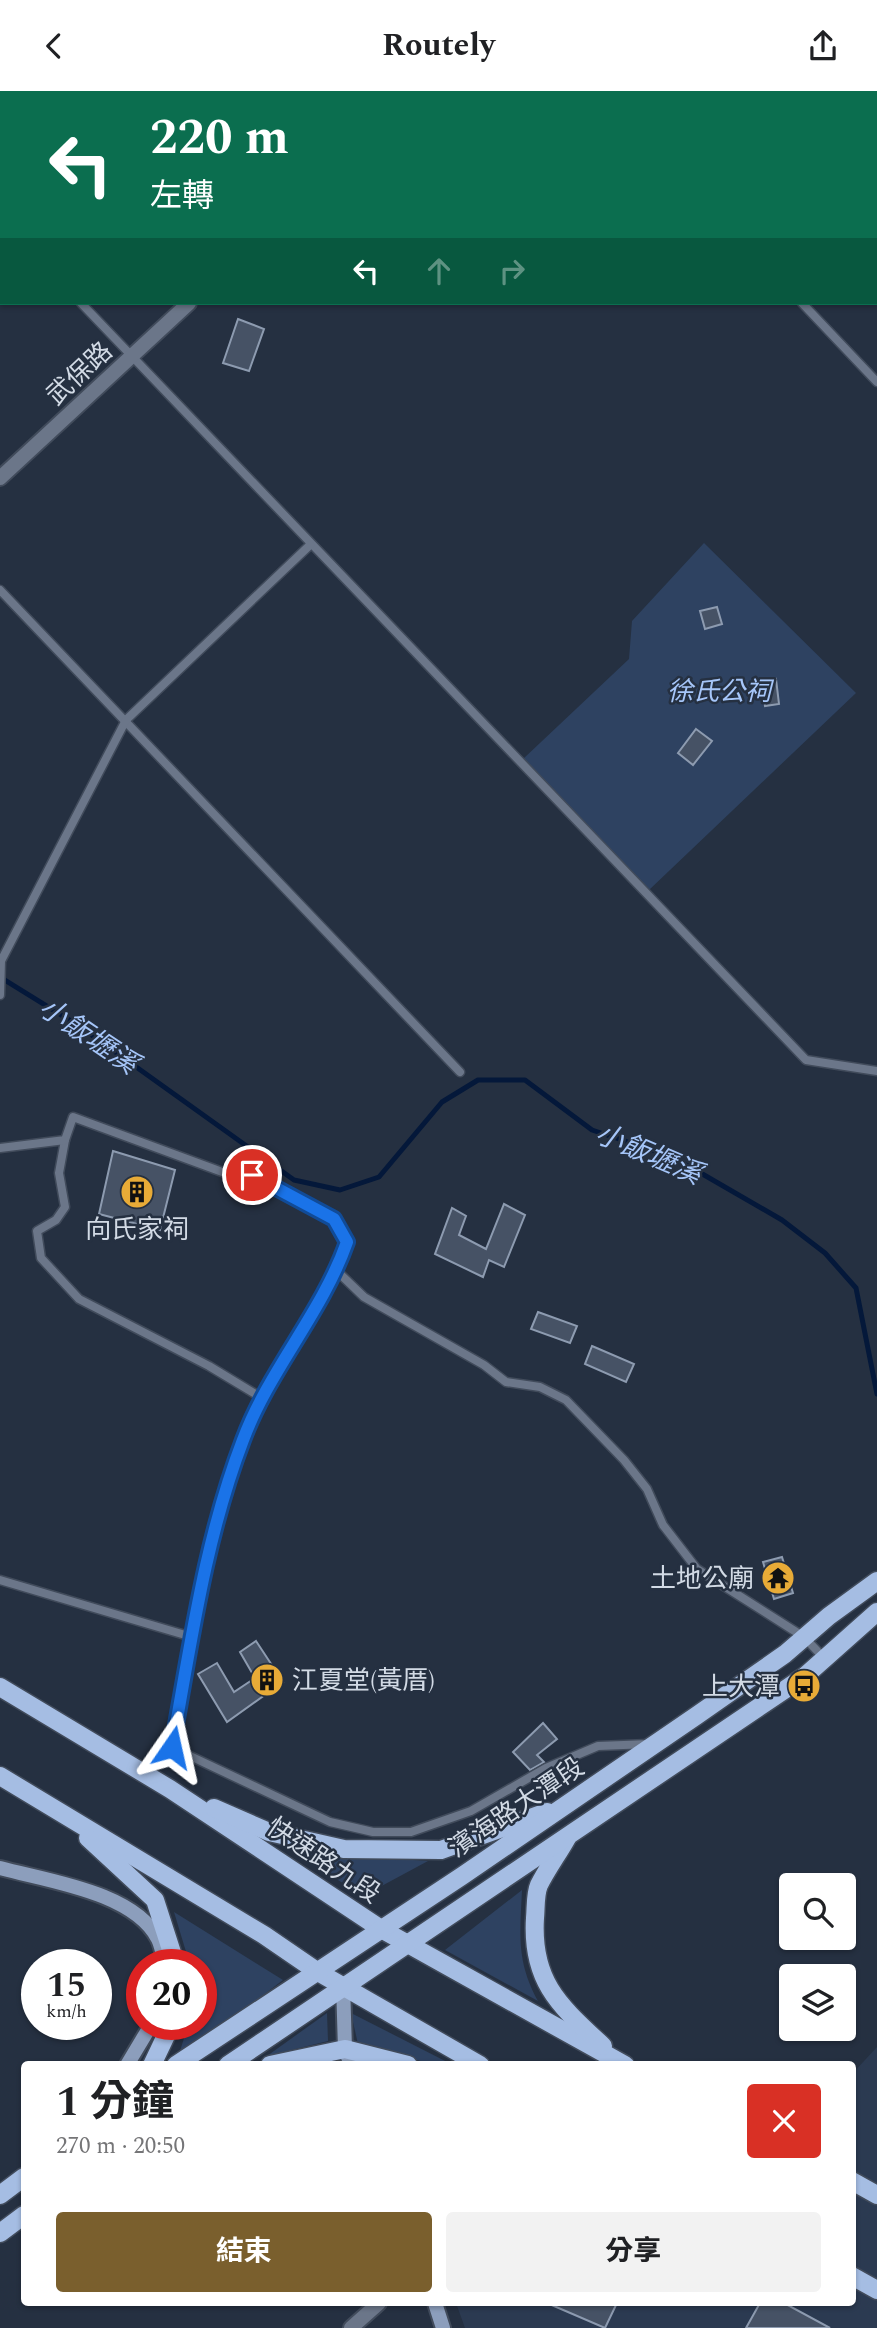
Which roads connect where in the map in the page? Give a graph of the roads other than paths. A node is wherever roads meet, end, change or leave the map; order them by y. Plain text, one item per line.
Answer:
1 (83, 305) edge
2 (188, 305) edge
3 (804, 305) edge
4 (131, 358) junction
5 (877, 382) edge
6 (0, 478) edge
7 (310, 545) junction
8 (0, 590) edge
9 (126, 720) junction
10 (1, 960) edge
11 (0, 995) edge
12 (877, 1071) edge
13 (460, 1072) dead end
14 (65, 1140) junction
15 (0, 1147) edge
16 (337, 1271) junction
17 (262, 1398) junction
18 (0, 1580) edge
19 (877, 1581) edge
20 (877, 1612) edge
21 (192, 1637) junction
22 (804, 1637) junction
23 (824, 1658) junction
24 (0, 1686) edge
25 (655, 1743) junction
26 (0, 1776) edge
27 (170, 1789) junction
28 (567, 1805) junction
29 (63, 1815) junction
30 (570, 1833) junction
31 (0, 1868) edge
32 (381, 1929) junction
33 (409, 1945) junction
34 (161, 1949) edge
35 (171, 1949) edge
36 (318, 1972) junction
37 (344, 1985) junction
38 (142, 2040) edge
39 (164, 2040) edge
40 (348, 2057) edge
41 (129, 2061) edge
42 (154, 2061) edge
43 (182, 2061) edge
44 (234, 2061) edge
45 (309, 2061) edge
46 (378, 2061) edge
47 (473, 2061) edge
48 (618, 2061) edge
49 (620, 2061) edge
50 (21, 2179) edge
51 (856, 2183) edge
52 (0, 2195) edge
53 (877, 2195) edge
54 (21, 2217) edge
55 (0, 2233) edge
56 (856, 2278) edge
57 (877, 2290) edge
58 (376, 2306) edge
59 (436, 2306) edge
60 (351, 2328) edge
61 (443, 2328) edge

1 - 4 lane
2 - 4 street, 武保路
3 - 5 lane
4 - 6 street, 武保路
4 - 7 lane
7 - 9 lane
7 - 12 lane
8 - 9 lane
9 - 10 lane
9 - 13 lane
10 - 11 lane
14 - 15 lane
14 - 16 lane
14 - 17 lane
16 - 17 lane
16 - 22 lane
17 - 21 lane
18 - 21 lane
19 - 22 main road, 濱海路大潭段
20 - 23 main road, 濱海路大潭段
21 - 25 lane
22 - 23 lane
22 - 25 main road, 濱海路大潭段
23 - 30 main road, 濱海路大潭段
24 - 27 main road, 快速路九段
25 - 28 main road, 濱海路大潭段
26 - 29 main road
27 - 28 main road
27 - 32 main road, 快速路九段
28 - 32 main road, 濱海路大潭段
29 - 35 main road
29 - 36 main road
30 - 33 main road, 濱海路大潭段
30 - 49 main road
31 - 34 street
32 - 33 main road, 快速路九段
32 - 36 main road, 濱海路大潭段
33 - 37 main road, 濱海路大潭段
33 - 48 main road, 快速路九段
36 - 37 main road
36 - 43 main road, 濱海路大潭段
37 - 40 street
37 - 44 main road, 濱海路大潭段
37 - 47 main road
38 - 41 street
39 - 42 main road
40 - 45 main road
40 - 46 main road
50 - 52 main road
51 - 53 main road
54 - 55 main road
56 - 57 main road
58 - 60 street
59 - 61 street

